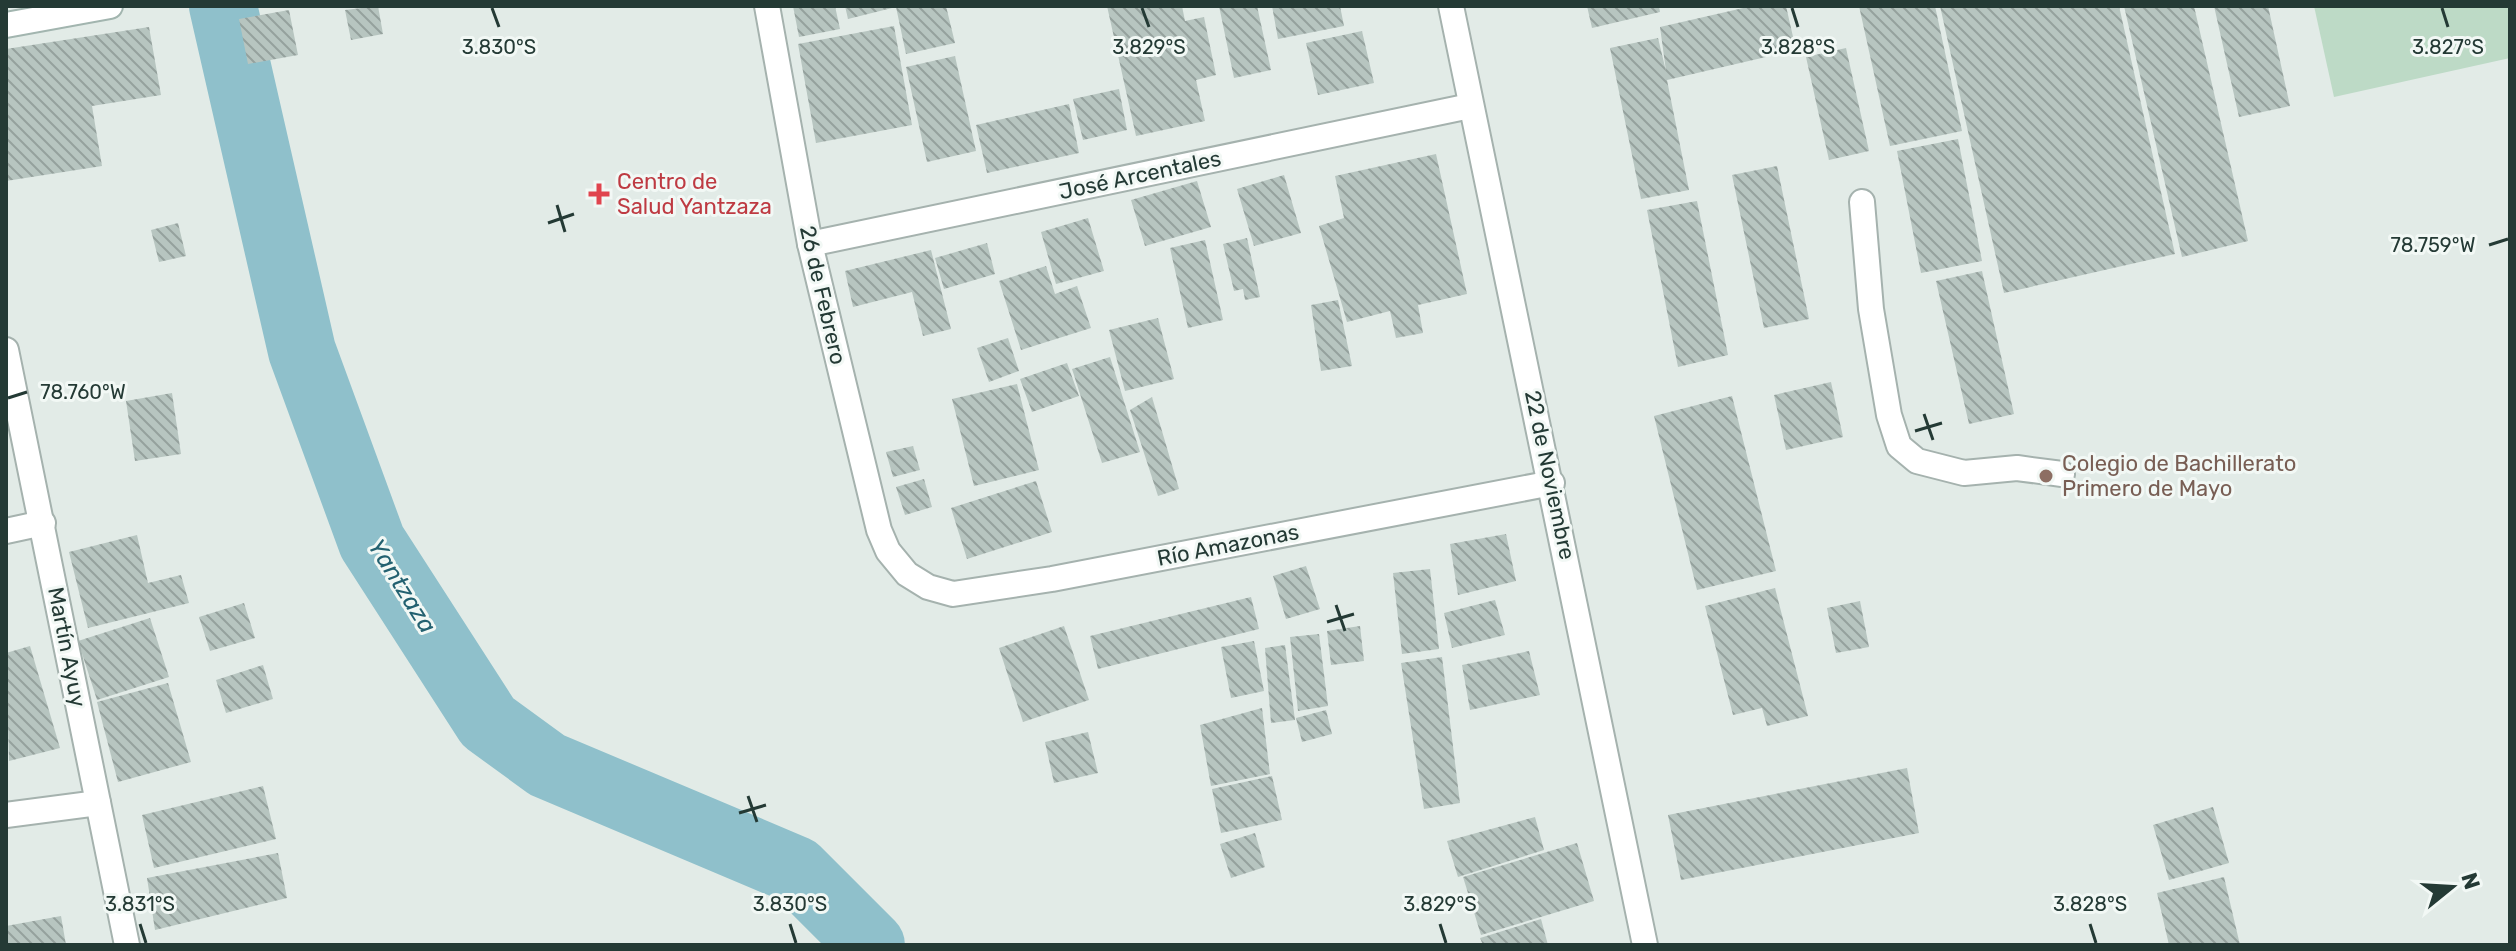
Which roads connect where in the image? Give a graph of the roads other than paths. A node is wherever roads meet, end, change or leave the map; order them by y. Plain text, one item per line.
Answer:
1 (767, 6) edge
2 (1451, 6) edge
3 (101, 8) edge
4 (6, 25) edge
5 (1470, 106) junction
6 (1862, 202) dead end
7 (810, 244) junction
8 (6, 350) edge
9 (2062, 474) dead end
10 (1552, 483) junction
11 (43, 523) junction
12 (6, 531) edge
13 (907, 574) joint
14 (98, 803) junction
15 (6, 815) edge
16 (127, 945) edge
17 (1645, 945) edge

1 - 7 street, 26 de Febrero
2 - 5 street, 22 de Noviembre
3 - 4 street
5 - 7 street, José Arcentales
5 - 10 street, 22 de Noviembre
6 - 9 street
7 - 13 street, 26 de Febrero
8 - 11 street, Martín Ayuy
10 - 13 street, Río Amazonas
10 - 17 street, 22 de Noviembre
11 - 12 street
11 - 14 street, Martín Ayuy
14 - 15 street
14 - 16 street, Martín Ayuy

